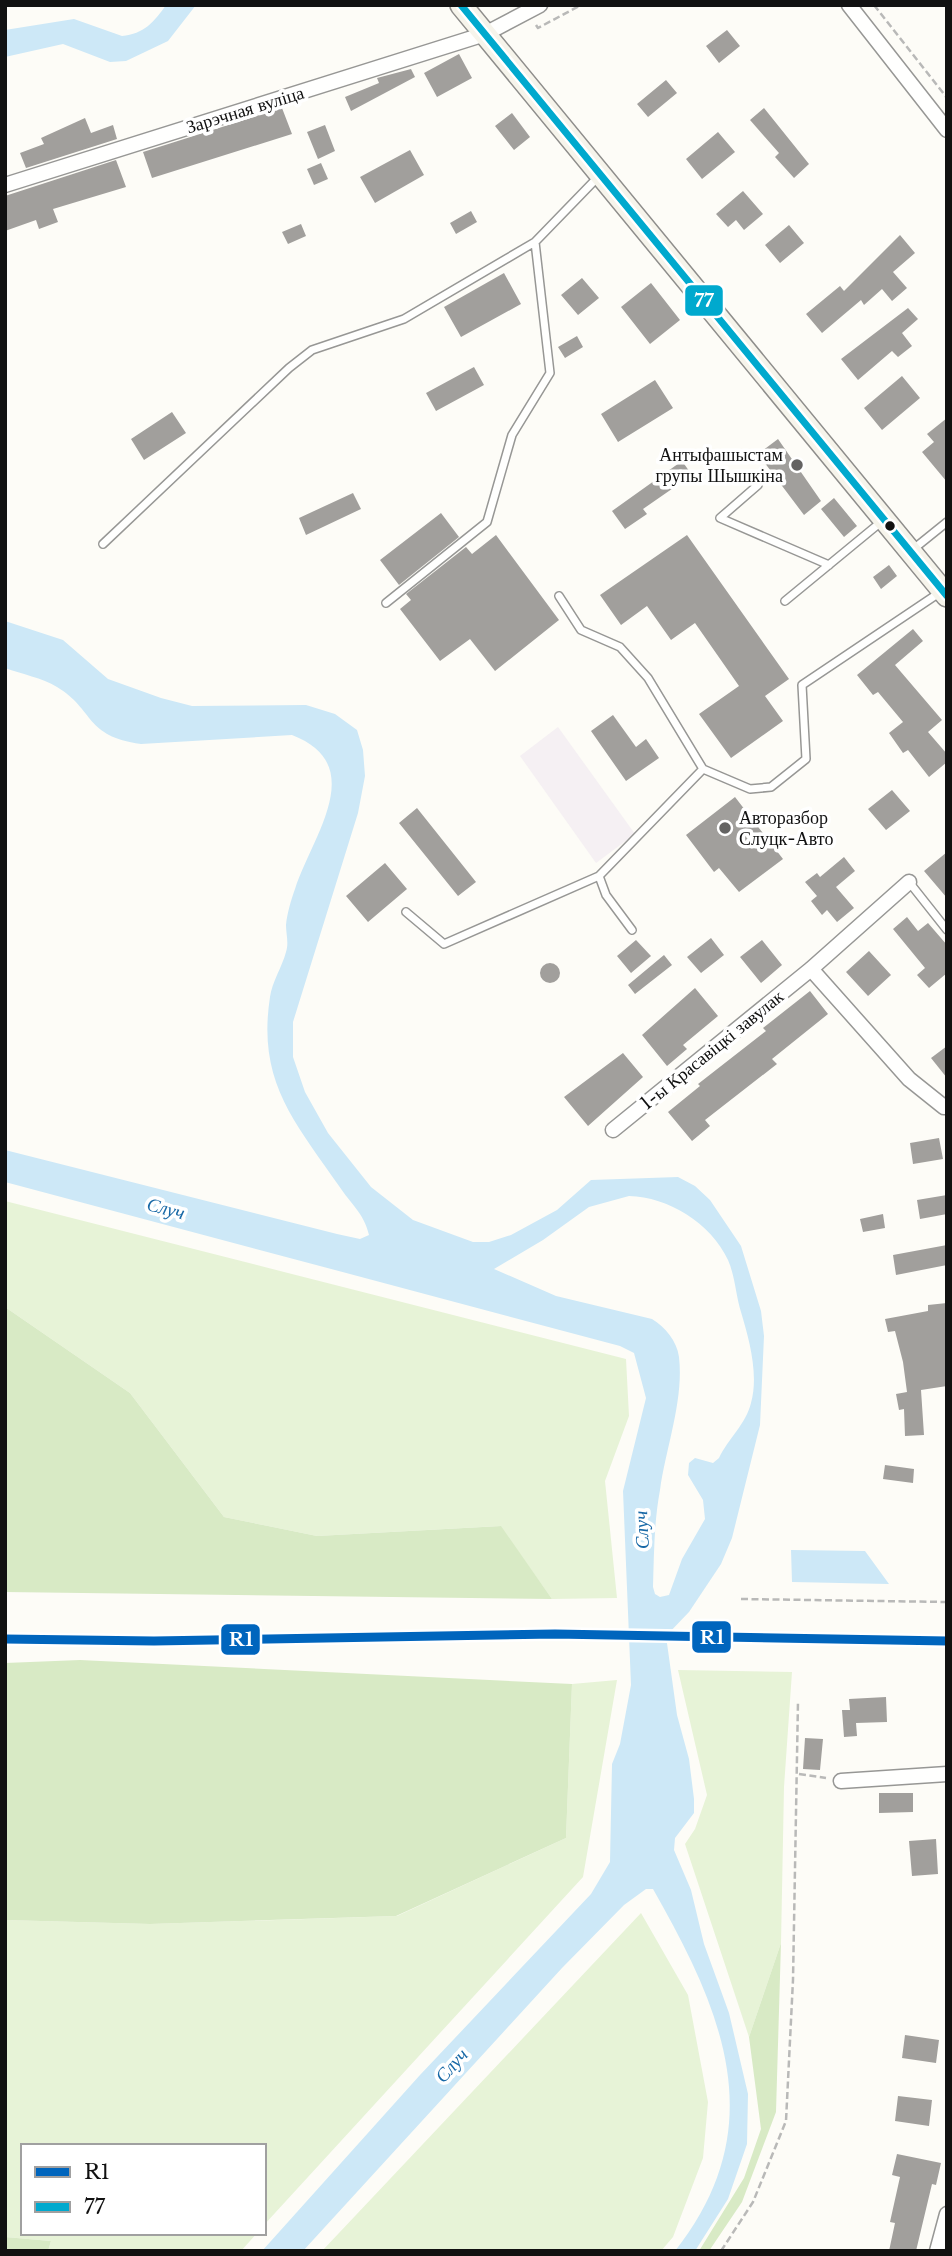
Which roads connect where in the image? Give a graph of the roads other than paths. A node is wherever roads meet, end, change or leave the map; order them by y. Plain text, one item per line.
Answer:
1 (461, 5) edge
2 (540, 5) edge
3 (849, 5) edge
4 (485, 34) junction
5 (947, 130) edge
6 (600, 176) junction
7 (5, 185) edge
8 (535, 242) junction
9 (758, 485) dead end
10 (884, 520) junction
11 (947, 522) edge
12 (103, 544) dead end
13 (911, 552) junction
14 (829, 565) junction
15 (945, 593) edge
16 (559, 596) dead end
17 (785, 601) dead end
18 (386, 603) dead end
19 (704, 769) junction
20 (599, 876) junction
21 (909, 882) joint
22 (406, 912) dead end
23 (632, 930) dead end
24 (947, 930) edge
25 (811, 969) junction
26 (945, 1106) edge
27 (947, 1123) edge
28 (612, 1130) dead end
29 (947, 1774) edge
30 (841, 1781) road end
31 (947, 2214) edge
32 (937, 2251) edge

1 - 4 main road
2 - 4 street, Зарэчная вуліца
3 - 5 street
4 - 6 main road
4 - 7 street, Зарэчная вуліца
6 - 8 lane
6 - 10 main road
8 - 12 lane
8 - 18 lane
9 - 14 lane
10 - 13 main road
10 - 14 lane
11 - 13 lane
13 - 15 main road
14 - 17 lane
15 - 19 lane
16 - 19 lane
19 - 20 lane
20 - 22 lane
20 - 23 lane
21 - 24 lane
21 - 25 street, 1-ы Красавіцкі завулак
25 - 26 street
25 - 28 street, 1-ы Красавіцкі завулак
26 - 27 street
29 - 30 street
31 - 32 street

